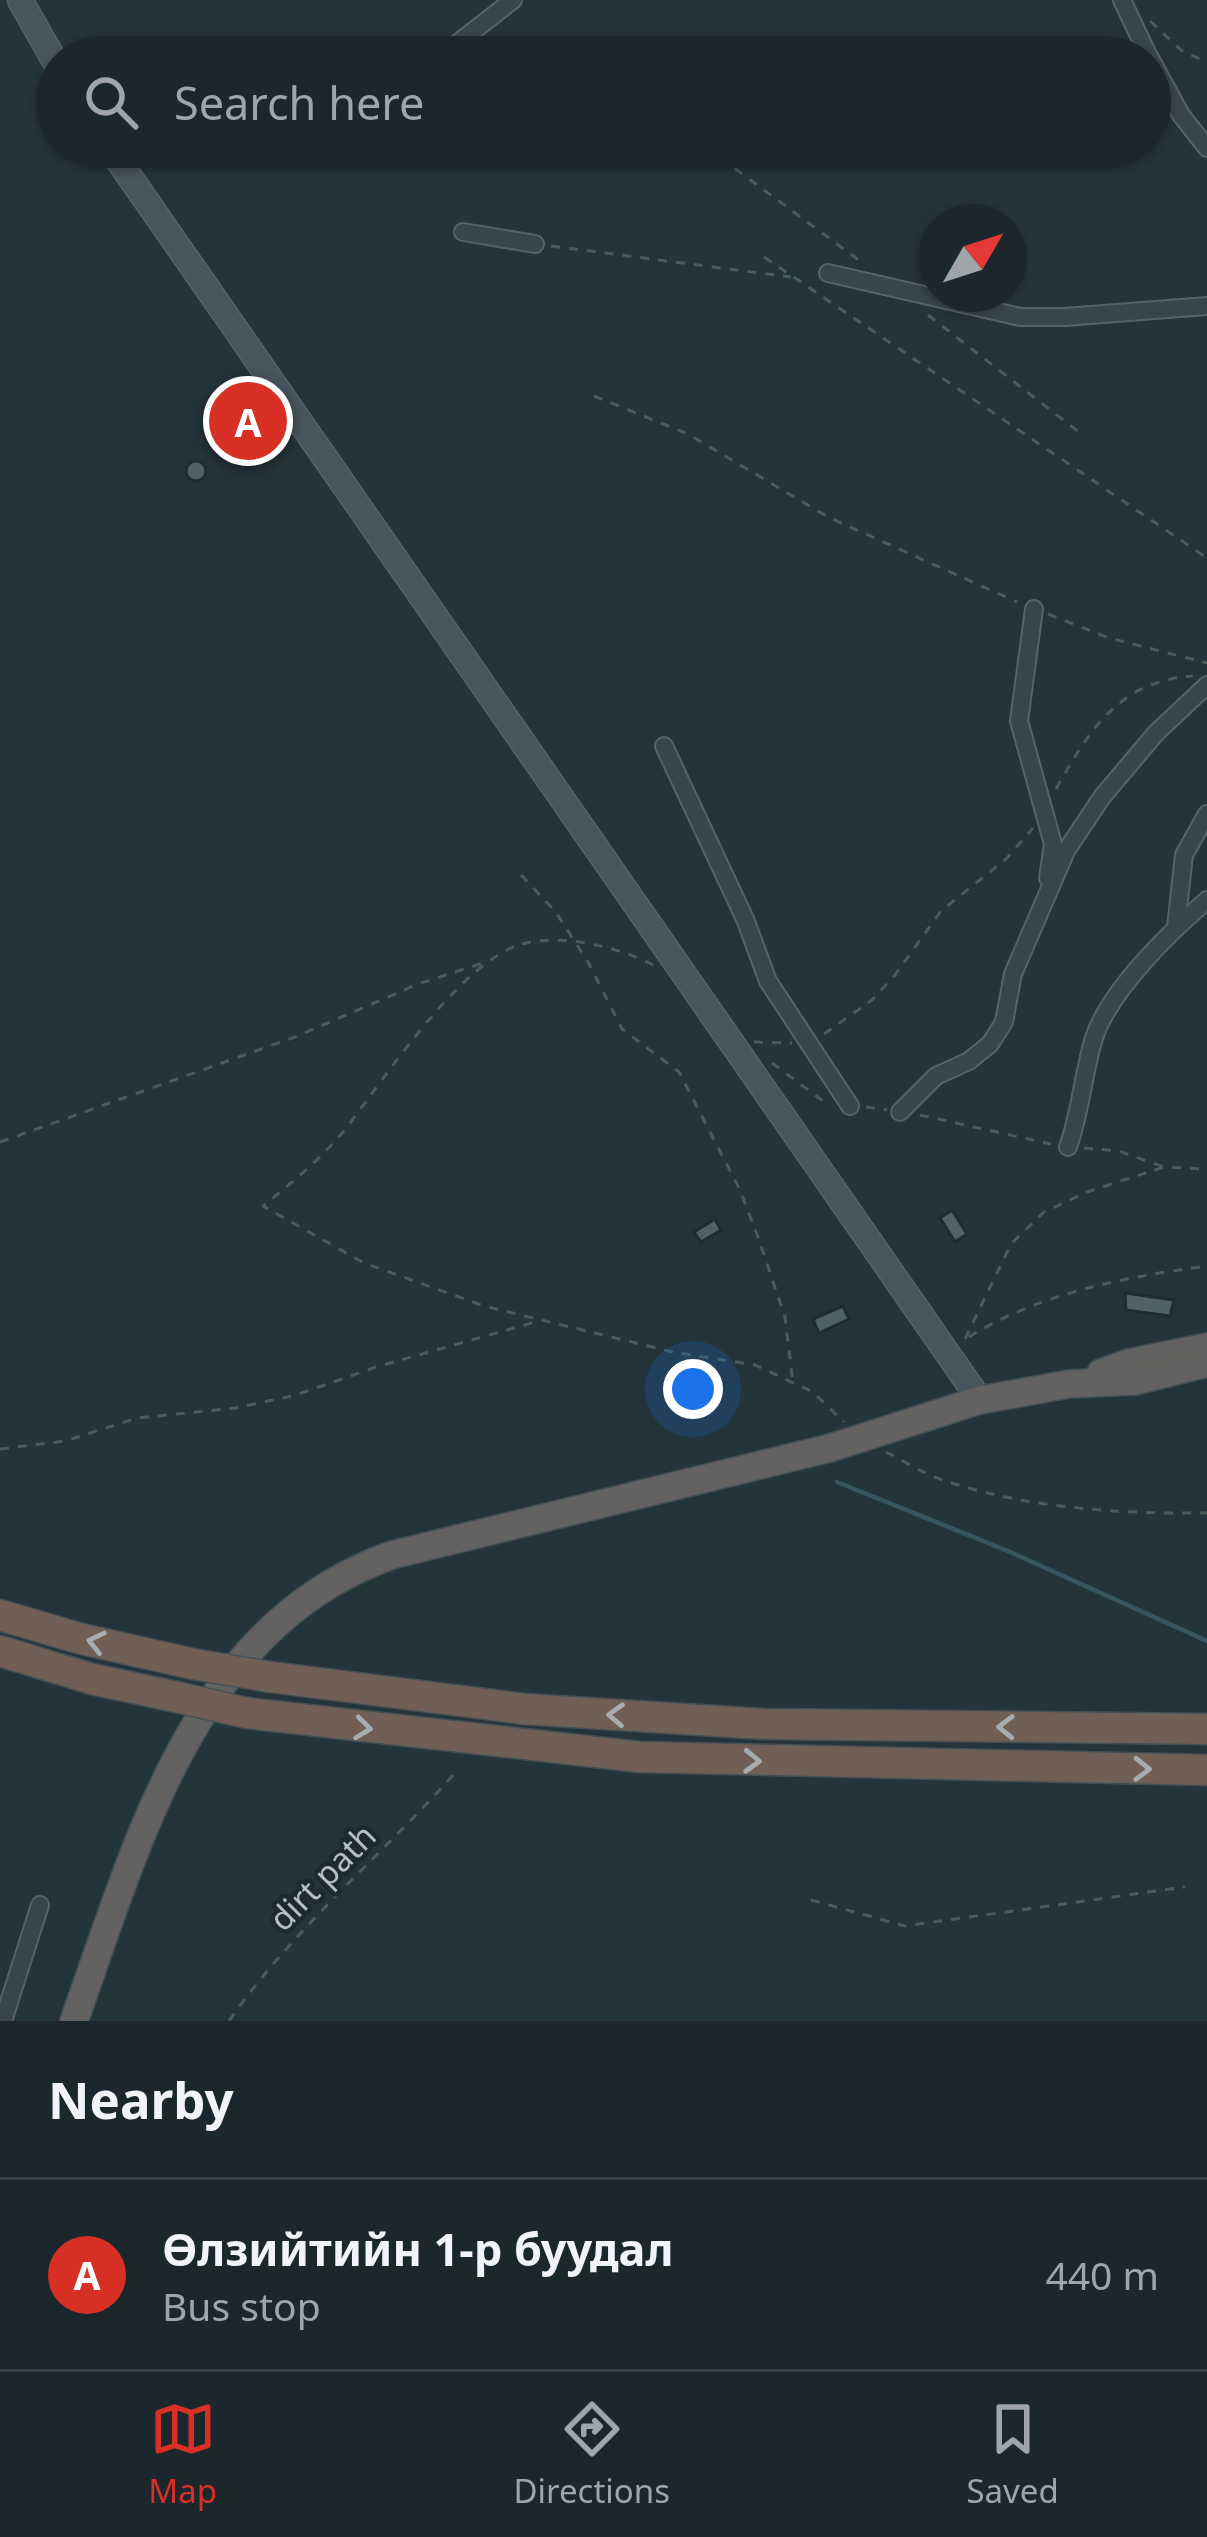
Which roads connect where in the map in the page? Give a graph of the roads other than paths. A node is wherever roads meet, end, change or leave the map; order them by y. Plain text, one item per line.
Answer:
1 (20, 0) edge
2 (513, 0) edge
3 (1122, 0) edge
4 (40, 36) edge
5 (467, 36) edge
6 (1139, 36) edge
7 (1171, 97) edge
8 (1207, 148) edge
9 (124, 168) edge
10 (463, 232) dead end
11 (535, 244) road end
12 (828, 273) dead end
13 (1207, 306) edge
14 (1034, 609) road end
15 (1206, 681) edge
16 (664, 746) dead end
17 (1207, 814) edge
18 (1046, 896) junction
19 (1207, 900) edge
20 (1176, 927) junction
21 (850, 1106) dead end
22 (900, 1112) dead end
23 (1068, 1147) dead end
24 (1207, 1347) edge
25 (1207, 1363) edge
26 (1069, 1384) junction
27 (980, 1400) junction
28 (0, 1616) edge
29 (0, 1652) edge
30 (1207, 1729) edge
31 (1207, 1770) edge
32 (40, 1905) dead end
33 (3, 2021) edge
34 (74, 2021) edge

1 - 4 main road
2 - 5 street
3 - 6 street
7 - 8 street
9 - 27 main road
10 - 11 street
12 - 13 street
14 - 18 street
15 - 18 street
16 - 21 street
17 - 20 street
18 - 22 street
19 - 20 street
20 - 23 street
24 - 26 highway
25 - 26 highway
26 - 27 highway
27 - 34 highway
30 -> 28 highway, bridge
29 -> 31 highway, bridge
32 - 33 street

